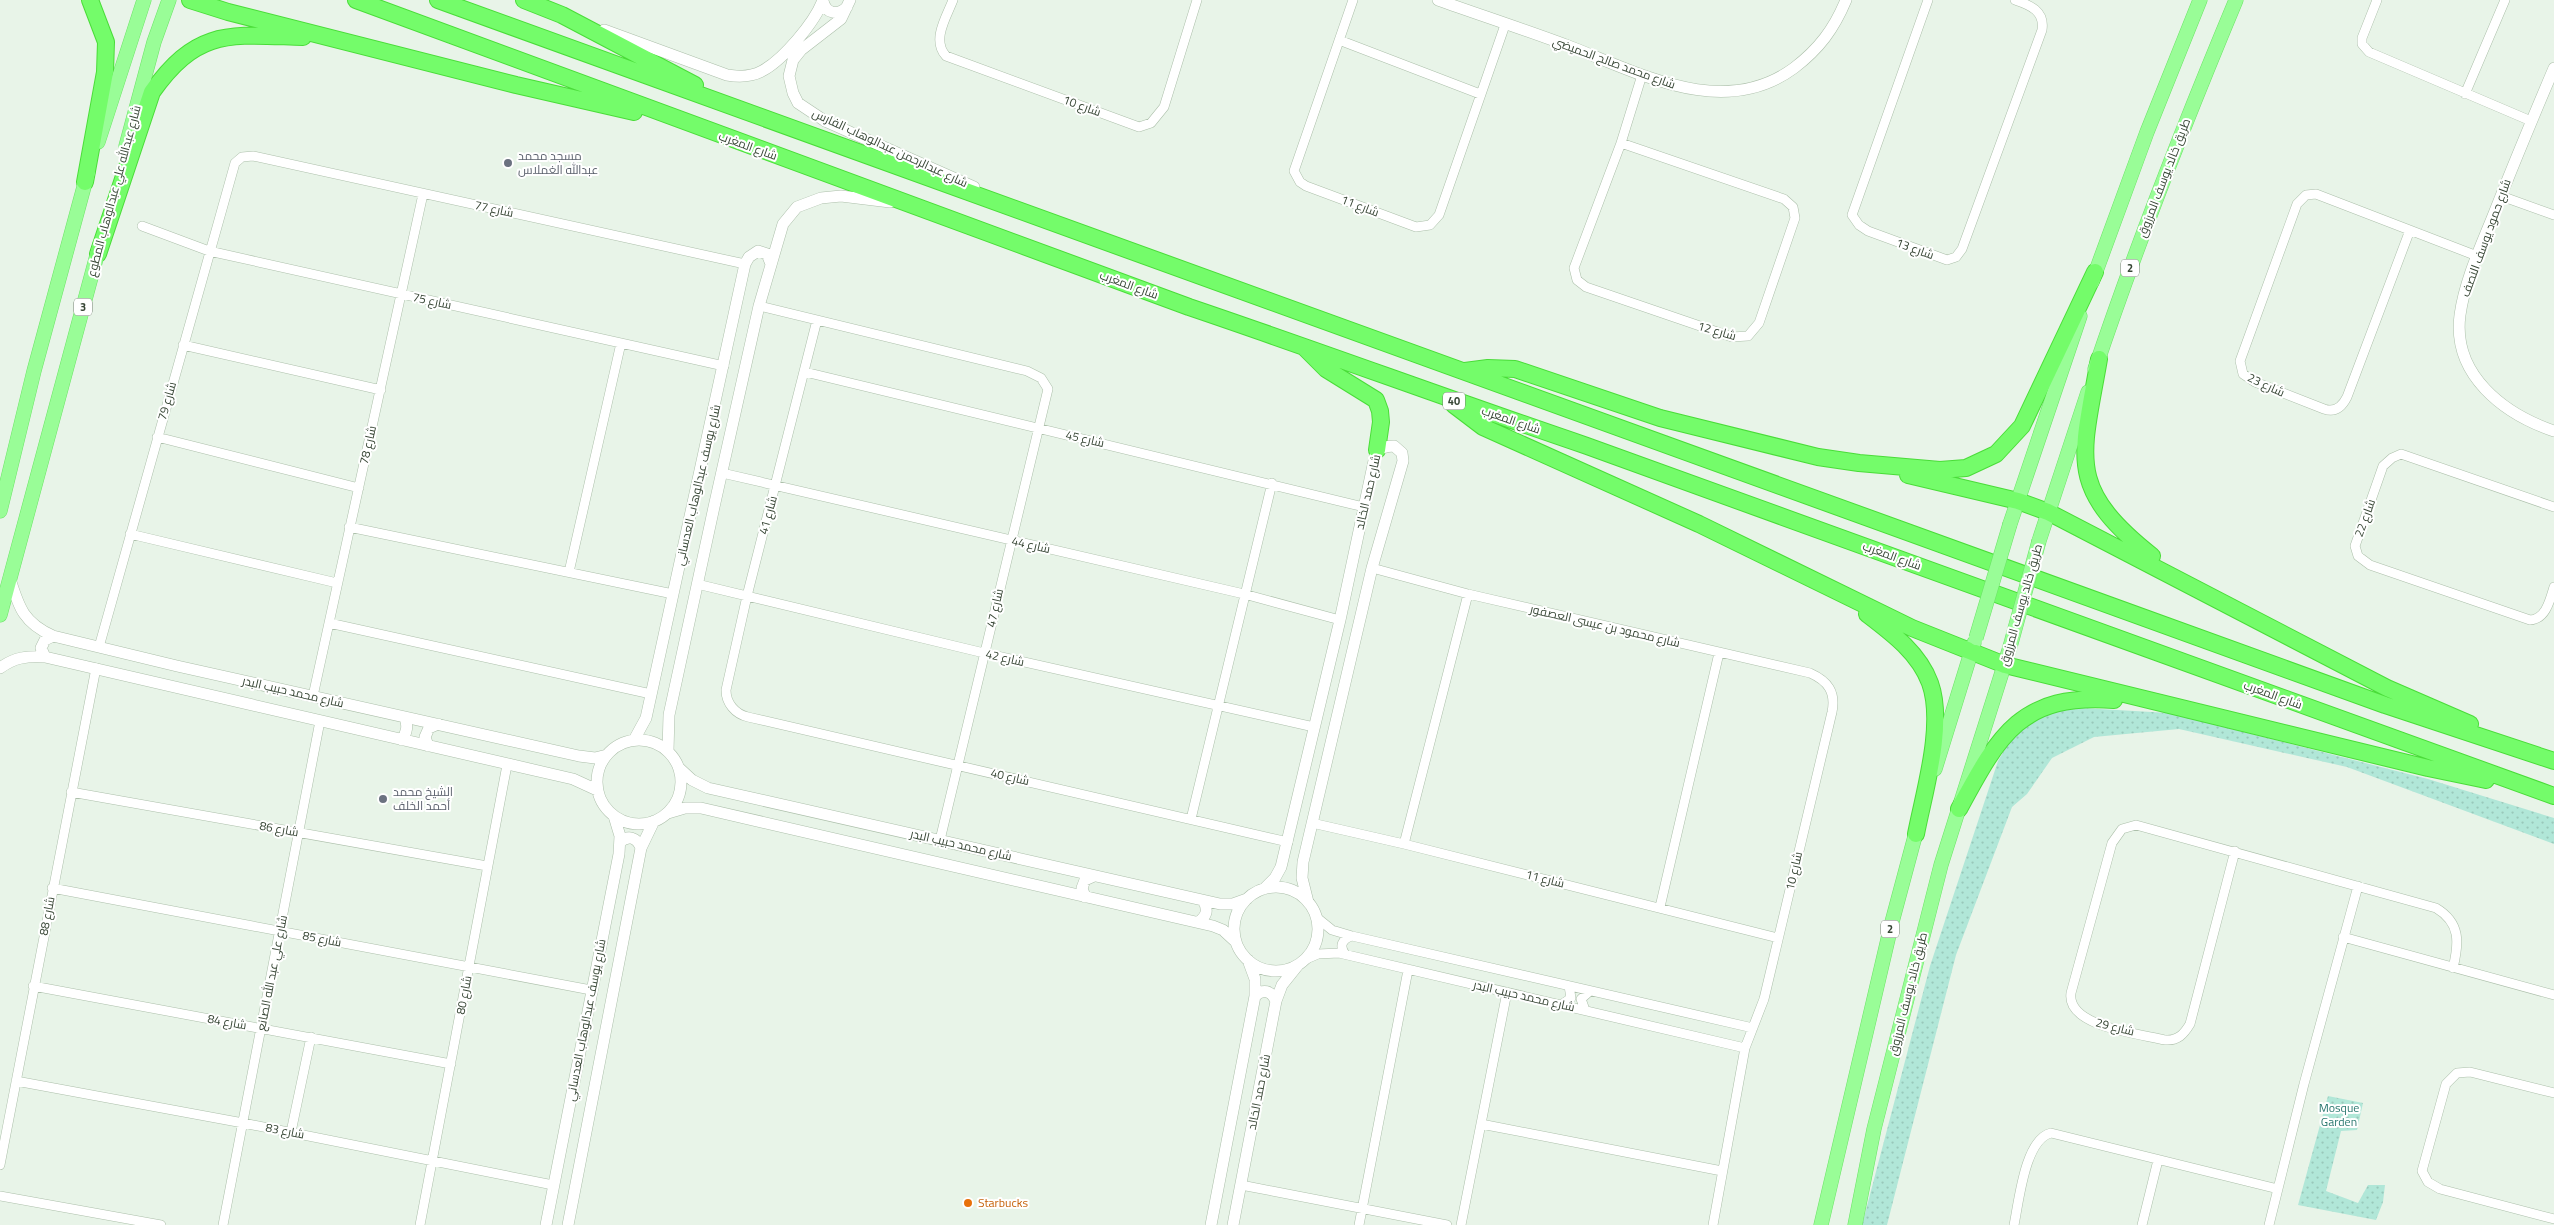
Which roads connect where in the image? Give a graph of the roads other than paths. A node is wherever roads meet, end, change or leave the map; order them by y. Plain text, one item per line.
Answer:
1 (90, 0) edge
2 (144, 0) edge
3 (169, 0) edge
4 (190, 0) edge
5 (356, 0) edge
6 (438, 0) edge
7 (524, 0) edge
8 (823, 0) edge
9 (953, 0) edge
10 (1197, 0) edge
11 (1353, 0) edge
12 (1438, 0) edge
13 (1846, 0) edge
14 (1928, 0) edge
15 (2015, 0) edge
16 (2200, 0) edge
17 (2236, 0) edge
18 (2377, 0) edge
19 (2506, 0) edge
20 (848, 4) edge
21 (562, 15) junction
22 (1505, 25) junction
23 (336, 38) junction
24 (1339, 40) junction
25 (2554, 68) edge
26 (1642, 75) junction
27 (1480, 94) junction
28 (2465, 94) junction
29 (748, 112) junction
30 (2531, 121) junction
31 (689, 125) junction
32 (1620, 143) junction
33 (242, 158) joint
34 (85, 182) junction
35 (424, 194) junction
36 (2501, 196) junction
37 (905, 204) junction
38 (2554, 215) edge
39 (1048, 220) junction
40 (142, 226) dead end
41 (2410, 230) junction
42 (209, 251) junction
43 (98, 254) junction
44 (2477, 256) junction
45 (745, 264) junction
46 (770, 264) junction
47 (2095, 272) junction
48 (402, 294) junction
49 (759, 306) junction
50 (817, 320) junction
51 (621, 343) junction
52 (183, 345) junction
53 (1302, 345) junction
54 (2099, 359) junction
55 (724, 366) junction
56 (805, 372) junction
57 (1463, 372) junction
58 (381, 390) junction
59 (1449, 399) junction
60 (1040, 428) junction
61 (2554, 431) edge
62 (157, 437) junction
63 (1377, 450) junction
64 (1859, 463) junction
65 (722, 473) junction
66 (1272, 484) junction
67 (776, 485) junction
68 (358, 488) junction
69 (2018, 502) junction
70 (693, 505) junction
71 (714, 507) junction
72 (1364, 507) junction
73 (2554, 507) edge
74 (0, 511) edge
75 (2048, 512) junction
76 (349, 527) junction
77 (687, 532) junction
78 (130, 534) junction
79 (707, 540) junction
80 (1010, 540) junction
81 (1372, 568) junction
82 (569, 572) junction
83 (10, 579) junction
84 (2183, 580) junction
85 (337, 583) junction
86 (697, 584) junction
87 (1825, 587) junction
88 (2554, 587) edge
89 (673, 594) junction
90 (1244, 594) junction
91 (1468, 594) junction
92 (747, 596) junction
93 (0, 616) edge
94 (1340, 620) junction
95 (329, 623) junction
96 (53, 636) junction
97 (1973, 645) junction
98 (99, 647) junction
99 (984, 653) junction
100 (1719, 653) junction
101 (45, 657) junction
102 (1331, 658) junction
103 (1350, 662) junction
104 (2004, 665) junction
105 (177, 666) junction
106 (0, 668) edge
107 (96, 668) junction
108 (207, 672) junction
109 (170, 685) junction
110 (1324, 686) junction
111 (201, 691) junction
112 (1343, 691) junction
113 (1832, 691) joint
114 (651, 694) junction
115 (313, 696) junction
116 (2160, 704) junction
117 (1217, 706) junction
118 (734, 709) joint
119 (405, 717) junction
120 (320, 721) junction
121 (438, 724) junction
122 (1314, 727) junction
123 (402, 740) junction
124 (634, 740) junction
125 (428, 746) junction
126 (668, 751) junction
127 (607, 755) junction
128 (2554, 761) edge
129 (507, 765) junction
130 (959, 765) junction
131 (679, 768) junction
132 (708, 788) junction
133 (598, 790) junction
134 (71, 792) junction
135 (2548, 794) edge
136 (701, 808) junction
137 (1959, 809) junction
138 (806, 810) junction
139 (668, 813) junction
140 (614, 816) junction
141 (832, 816) junction
142 (1191, 819) junction
143 (654, 821) junction
144 (1312, 823) junction
145 (801, 831) junction
146 (298, 832) junction
147 (1916, 834) junction
148 (826, 836) junction
149 (940, 840) junction
150 (620, 842) junction
151 (1288, 842) junction
152 (1404, 844) junction
153 (641, 848) junction
154 (2234, 851) junction
155 (487, 866) junction
156 (1064, 869) junction
157 (1094, 876) junction
158 (2358, 886) junction
159 (52, 888) junction
160 (1264, 889) junction
161 (1056, 890) junction
162 (1085, 897) junction
163 (1247, 899) junction
164 (1204, 901) junction
165 (1308, 902) junction
166 (1660, 907) junction
167 (1316, 916) junction
168 (1199, 922) junction
169 (281, 931) junction
170 (1352, 936) junction
171 (2343, 937) junction
172 (1778, 938) junction
173 (1236, 942) junction
174 (1345, 954) junction
175 (1248, 960) junction
176 (1301, 962) junction
177 (469, 967) junction
178 (2453, 968) junction
179 (1408, 970) junction
180 (33, 986) junction
181 (1569, 986) junction
182 (591, 990) junction
183 (1590, 991) junction
184 (1507, 992) junction
185 (2554, 995) edge
186 (1254, 996) junction
187 (1276, 1001) junction
188 (1561, 1005) junction
189 (1585, 1010) junction
190 (262, 1028) junction
191 (1752, 1028) junction
192 (311, 1037) junction
193 (1745, 1048) junction
194 (450, 1064) junction
195 (16, 1081) junction
196 (2554, 1094) edge
197 (243, 1122) junction
198 (1481, 1124) junction
199 (291, 1132) junction
200 (434, 1160) junction
201 (2158, 1160) junction
202 (0, 1165) edge
203 (1722, 1171) junction
204 (553, 1185) junction
205 (1241, 1185) junction
206 (2278, 1189) junction
207 (0, 1196) edge
208 (1363, 1208) junction
209 (2554, 1219) edge
210 (162, 1225) edge
211 (223, 1225) edge
212 (420, 1225) edge
213 (546, 1225) edge
214 (568, 1225) edge
215 (1211, 1225) edge
216 (1233, 1225) edge
217 (1359, 1225) edge
218 (1447, 1225) edge
219 (1461, 1225) edge
220 (1713, 1225) edge
221 (1820, 1225) edge
222 (1855, 1225) edge
223 (2014, 1225) edge
224 (2142, 1225) edge
225 (2269, 1225) edge

1 - 34 highway
2 - 34 main road, شارع عبدالله علي عبدالوهاب المطوع
3 - 43 main road, شارع عبدالله علي عبدالوهاب المطوع / 3
4 - 23 highway
5 - 31 highway, شارع المغرب / 40
6 - 29 highway, 40
7 - 21 highway
8 - 20 street
8 - 21 street
9 - 10 street, شارع 10
11 - 24 street, شارع 11
12 - 22 street, شارع محمد صالح الحميضي
13 - 26 street, شارع محمد صالح الحميضي
14 - 15 street, شارع 13
16 - 47 main road, 2
17 - 54 main road, طريق خالد يوسف المرزوق / 2
18 - 28 street
19 - 28 street
20 - 39 street, شارع عبدالرحمن عبدالوهاب الفارس
21 - 29 highway
22 - 26 street, شارع محمد صالح الحميضي
22 - 27 street, شارع 11
23 - 31 highway
23 - 43 highway
24 - 27 street
24 - 27 street, شارع 11
25 - 30 street, شارع حمود يوسف النصف
26 - 32 street, شارع 12
28 - 30 street
29 - 39 highway, 40
30 - 36 street, شارع حمود يوسف النصف
31 - 37 highway, شارع المغرب / 40
32 - 32 street, شارع 12
33 - 35 street, شارع 77
33 - 42 street, شارع 79
34 - 74 main road, شارع عبدالله علي عبدالوهاب المطوع
35 - 45 street, شارع 77
35 - 48 street, شارع 78
36 - 38 street
36 - 44 street, شارع حمود يوسف النصف
37 - 46 street, شارع يوسف عبدالوهاب العدساني
37 - 53 highway, شارع المغرب / 40
39 - 57 highway, 40
40 - 42 street, شارع 75
41 - 41 street, شارع 23
41 - 44 street, شارع 23
42 - 48 street, شارع 75
42 - 52 street, شارع 79
43 - 83 main road, شارع عبدالله علي عبدالوهاب المطوع / 3
44 - 61 street, شارع حمود يوسف النصف
45 - 46 street
45 - 55 street, شارع يوسف عبدالوهاب العدساني
46 - 49 street, شارع يوسف عبدالوهاب العدساني
47 - 64 highway
47 - 69 main road, 2
48 - 51 street, شارع 75
48 - 58 street, شارع 78
49 - 50 street
49 - 65 street, شارع يوسف عبدالوهاب العدساني
50 - 56 street, شارع 41
50 - 60 street, شارع 47
51 - 55 street, شارع 75
51 - 82 street
52 - 58 street
52 - 62 street, شارع 79
53 - 59 highway, شارع المغرب / 40
53 - 63 highway
54 - 75 main road, طريق خالد يوسف المرزوق / 2
54 - 84 highway
55 - 70 street, شارع يوسف عبدالوهاب العدساني
56 - 60 street, شارع 45
56 - 67 street, شارع 41
57 - 64 highway
57 - 128 highway, 40
58 - 68 street, شارع 78
59 - 87 highway
59 - 135 highway, شارع المغرب / 40
60 - 66 street, شارع 45
60 - 80 street, شارع 47
62 - 68 street
62 - 78 street, شارع 79
63 - 72 street, شارع حمد الخالد
63 - 81 street, شارع حمد الخالد
64 - 69 highway
65 - 67 street, شارع 44
65 - 71 street, شارع يوسف عبدالوهاب العدساني
66 - 72 street, شارع 45
66 - 90 street
67 - 80 street, شارع 44
67 - 92 street, شارع 41
68 - 76 street, شارع 78
69 - 75 highway
69 - 97 main road, 2, bridge
70 - 71 street
70 - 77 street, شارع يوسف عبدالوهاب العدساني
71 - 79 street, شارع يوسف عبدالوهاب العدساني
72 - 94 street, شارع حمد الخالد
73 - 88 street, شارع 22
75 - 84 highway
75 - 104 main road, طريق خالد يوسف المرزوق / 2, bridge
76 - 82 street
76 - 85 street, شارع 78
77 - 79 street
77 - 89 street, شارع يوسف عبدالوهاب العدساني
78 - 85 street
78 - 98 street, شارع 79
79 - 86 street, شارع يوسف عبدالوهاب العدساني
80 - 90 street, شارع 44
80 - 99 street, شارع 47
81 - 91 street, شارع محمود بن عيسى العصفور
81 - 103 street, شارع حمد الخالد
82 - 89 street
83 - 93 main road, شارع عبدالله علي عبدالوهاب المطوع / 3
83 - 96 street, شارع محمد حبيب البدر
84 - 128 highway
85 - 95 street, شارع 78
86 - 92 street, شارع 42
86 - 126 street, شارع يوسف عبدالوهاب العدساني
87 - 97 highway
87 - 147 highway
89 - 114 street, شارع يوسف عبدالوهاب العدساني
90 - 94 street, شارع 44
90 - 117 street
91 - 100 street, شارع محمود بن عيسى العصفور
91 - 152 street
92 - 99 street, شارع 42
92 - 118 street, شارع 41
94 - 102 street, شارع حمد الخالد
95 - 114 street
95 - 115 street, شارع 78
96 - 98 street, شارع محمد حبيب البدر
96 - 101 street
97 - 104 highway
97 - 147 main road, 2
98 - 105 street, شارع محمد حبيب البدر
99 - 117 street, شارع 42
99 - 130 street, شارع 47
100 - 113 street, شارع محمود بن عيسى العصفور
100 - 166 street
101 - 106 street, شارع محمد حبيب البدر
101 - 107 street, شارع محمد حبيب البدر
102 - 103 street
102 - 110 street, شارع حمد الخالد
103 - 112 street, شارع حمد الخالد
104 - 116 highway
104 - 137 main road, طريق خالد يوسف المرزوق / 2
105 - 108 street, شارع محمد حبيب البدر
105 - 109 street
107 - 109 street, شارع محمد حبيب البدر
107 - 134 street, شارع 88
108 - 111 street
108 - 115 street, شارع محمد حبيب البدر
109 - 111 street, شارع محمد حبيب البدر
110 - 112 street
110 - 122 street, شارع حمد الخالد
111 - 120 street, شارع محمد حبيب البدر
112 - 144 street, شارع حمد الخالد
113 - 172 street, شارع 10
114 - 124 street, شارع يوسف عبدالوهاب العدساني
115 - 119 street, شارع محمد حبيب البدر
116 - 135 highway
116 - 137 highway
117 - 122 street, شارع 42
117 - 142 street
118 - 130 street, شارع 40
119 - 121 street, شارع محمد حبيب البدر
119 - 123 street
120 - 123 street, شارع محمد حبيب البدر
120 - 146 street, شارع علي عبد الله الصانع
121 - 125 street
121 - 127 street, شارع محمد حبيب البدر
122 - 151 street, شارع حمد الخالد
123 - 125 street, شارع محمد حبيب البدر
124 - 126 street
124 - 127 street
125 - 129 street, شارع محمد حبيب البدر
126 - 131 street
127 - 133 street
129 - 133 street, شارع محمد حبيب البدر
129 - 155 street, شارع 80
130 - 142 street, شارع 40
130 - 149 street, شارع 47
131 - 132 street, شارع محمد حبيب البدر
131 - 139 street
132 - 136 street
132 - 138 street, شارع محمد حبيب البدر
133 - 140 street
134 - 146 street, شارع 86
134 - 159 street, شارع 88
136 - 139 street, شارع محمد حبيب البدر
136 - 145 street, شارع محمد حبيب البدر
137 - 222 main road, طريق خالد يوسف المرزوق / 2
138 - 141 street, شارع محمد حبيب البدر
138 - 145 street
139 - 143 street
140 - 143 street
140 - 150 street, شارع يوسف عبدالوهاب العدساني
141 - 148 street
141 - 149 street, شارع محمد حبيب البدر
142 - 151 street, شارع 40
143 - 153 street, شارع يوسف عبدالوهاب العدساني
144 - 152 street, شارع 11
144 - 165 street, شارع حمد الخالد
145 - 148 street, شارع محمد حبيب البدر
146 - 155 street, شارع 86
146 - 169 street, شارع علي عبد الله الصانع
147 - 221 main road, 2
148 - 161 street, شارع محمد حبيب البدر
149 - 156 street, شارع محمد حبيب البدر
150 - 153 street
150 - 182 street, شارع يوسف عبدالوهاب العدساني
151 - 160 street, شارع حمد الخالد
152 - 166 street, شارع 11
153 - 214 street, شارع يوسف عبدالوهاب العدساني
154 - 154 street, شارع 29
154 - 158 street, شارع 29
155 - 177 street, شارع 80
156 - 157 street, شارع محمد حبيب البدر
156 - 161 street
157 - 162 street
157 - 164 street, شارع محمد حبيب البدر
158 - 171 street
158 - 178 street, شارع 29
159 - 169 street, شارع 85
159 - 180 street, شارع 88
160 - 163 street
160 - 165 street
161 - 162 street, شارع محمد حبيب البدر
162 - 168 street, شارع محمد حبيب البدر
163 - 164 street, شارع محمد حبيب البدر
163 - 173 street
164 - 168 street
165 - 167 street
166 - 172 street, شارع 11
167 - 170 street, شارع محمد حبيب البدر
167 - 176 street
168 - 173 street, شارع محمد حبيب البدر
169 - 177 street, شارع 85
169 - 190 street, شارع علي عبد الله الصانع
170 - 174 street
170 - 181 street, شارع محمد حبيب البدر
171 - 178 street
171 - 206 street
172 - 191 street, شارع 10
173 - 175 street
174 - 176 street, شارع محمد حبيب البدر
174 - 179 street, شارع محمد حبيب البدر
175 - 176 street
175 - 186 street, شارع حمد الخالد
176 - 187 street, شارع حمد الخالد
177 - 182 street, شارع 85
177 - 194 street, شارع 80
178 - 185 street
179 - 184 street, شارع محمد حبيب البدر
179 - 208 street
180 - 190 street, شارع 84
180 - 195 street, شارع 88
181 - 183 street, شارع محمد حبيب البدر
181 - 188 street
182 - 204 street, شارع يوسف عبدالوهاب العدساني
183 - 189 street
183 - 191 street, شارع محمد حبيب البدر
184 - 188 street, شارع محمد حبيب البدر
184 - 198 street
186 - 187 street
186 - 215 street, شارع حمد الخالد
187 - 205 street, شارع حمد الخالد
188 - 189 street, شارع محمد حبيب البدر
189 - 193 street, شارع محمد حبيب البدر
190 - 192 street, شارع 84
190 - 197 street, شارع علي عبد الله الصانع
191 - 193 street, شارع 10
192 - 194 street, شارع 84
192 - 199 street
193 - 203 street, شارع 10
194 - 200 street, شارع 80
195 - 197 street, شارع 83
195 - 202 street, شارع 88
196 - 209 street
197 - 199 street, شارع 83
197 - 211 street, شارع علي عبد الله الصانع
198 - 203 street
198 - 219 street
199 - 200 street, شارع 83
200 - 204 street, شارع 83
200 - 212 street, شارع 80
201 - 206 street
201 - 223 street
201 - 224 street
203 - 220 street, شارع 10
204 - 213 street, شارع يوسف عبدالوهاب العدساني
205 - 208 street
205 - 216 street, شارع حمد الخالد
206 - 225 street
207 - 210 street
208 - 217 street
208 - 218 street

